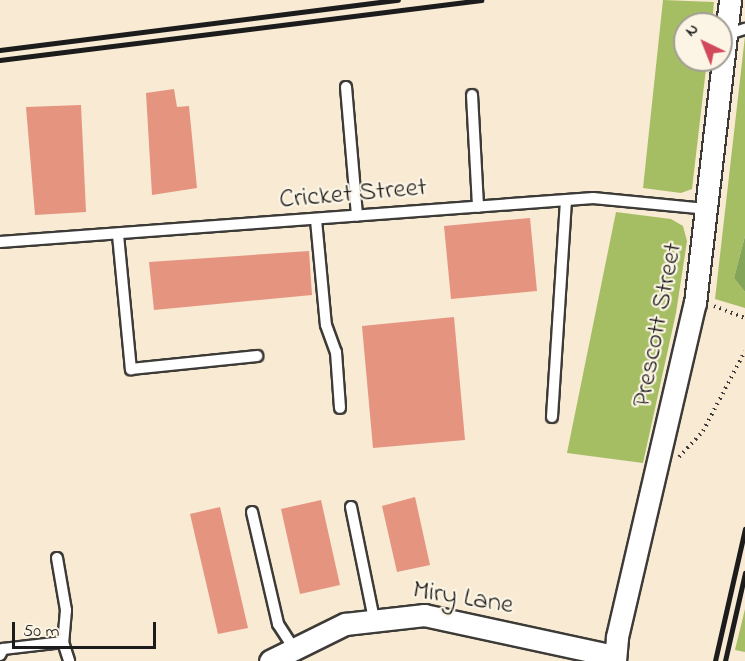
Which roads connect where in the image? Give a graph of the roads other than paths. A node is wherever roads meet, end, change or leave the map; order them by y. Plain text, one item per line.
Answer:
1 (730, 0) edge
2 (735, 32) edge
3 (346, 87) dead end
4 (472, 95) dead end
5 (566, 200) junction
6 (478, 207) junction
7 (708, 209) junction
8 (357, 216) junction
9 (316, 220) junction
10 (118, 235) junction
11 (0, 242) edge
12 (257, 357) dead end
13 (340, 408) dead end
14 (552, 417) dead end
15 (351, 507) dead end
16 (252, 512) dead end
17 (57, 558) dead end
18 (374, 619) junction
19 (63, 642) junction
20 (293, 646) junction
21 (0, 655) edge
22 (592, 656) edge
23 (614, 659) edge
24 (69, 661) edge
25 (270, 661) edge

1 - 2 street, Prescott Street
2 - 7 street, Prescott Street
3 - 8 lane
4 - 6 lane
5 - 6 lane, Cricket Street
5 - 7 lane, Cricket Street
5 - 14 lane
6 - 8 lane, Cricket Street
7 - 23 street, Prescott Street
8 - 9 lane, Cricket Street
9 - 10 lane, Cricket Street
9 - 13 lane
10 - 11 lane, Cricket Street
10 - 12 lane
15 - 18 lane
16 - 20 lane
17 - 19 lane
18 - 20 street, Miry Lane
18 - 22 street, Miry Lane
19 - 21 lane
19 - 24 lane
20 - 25 street, Miry Lane
22 - 23 street, Miry Lane

